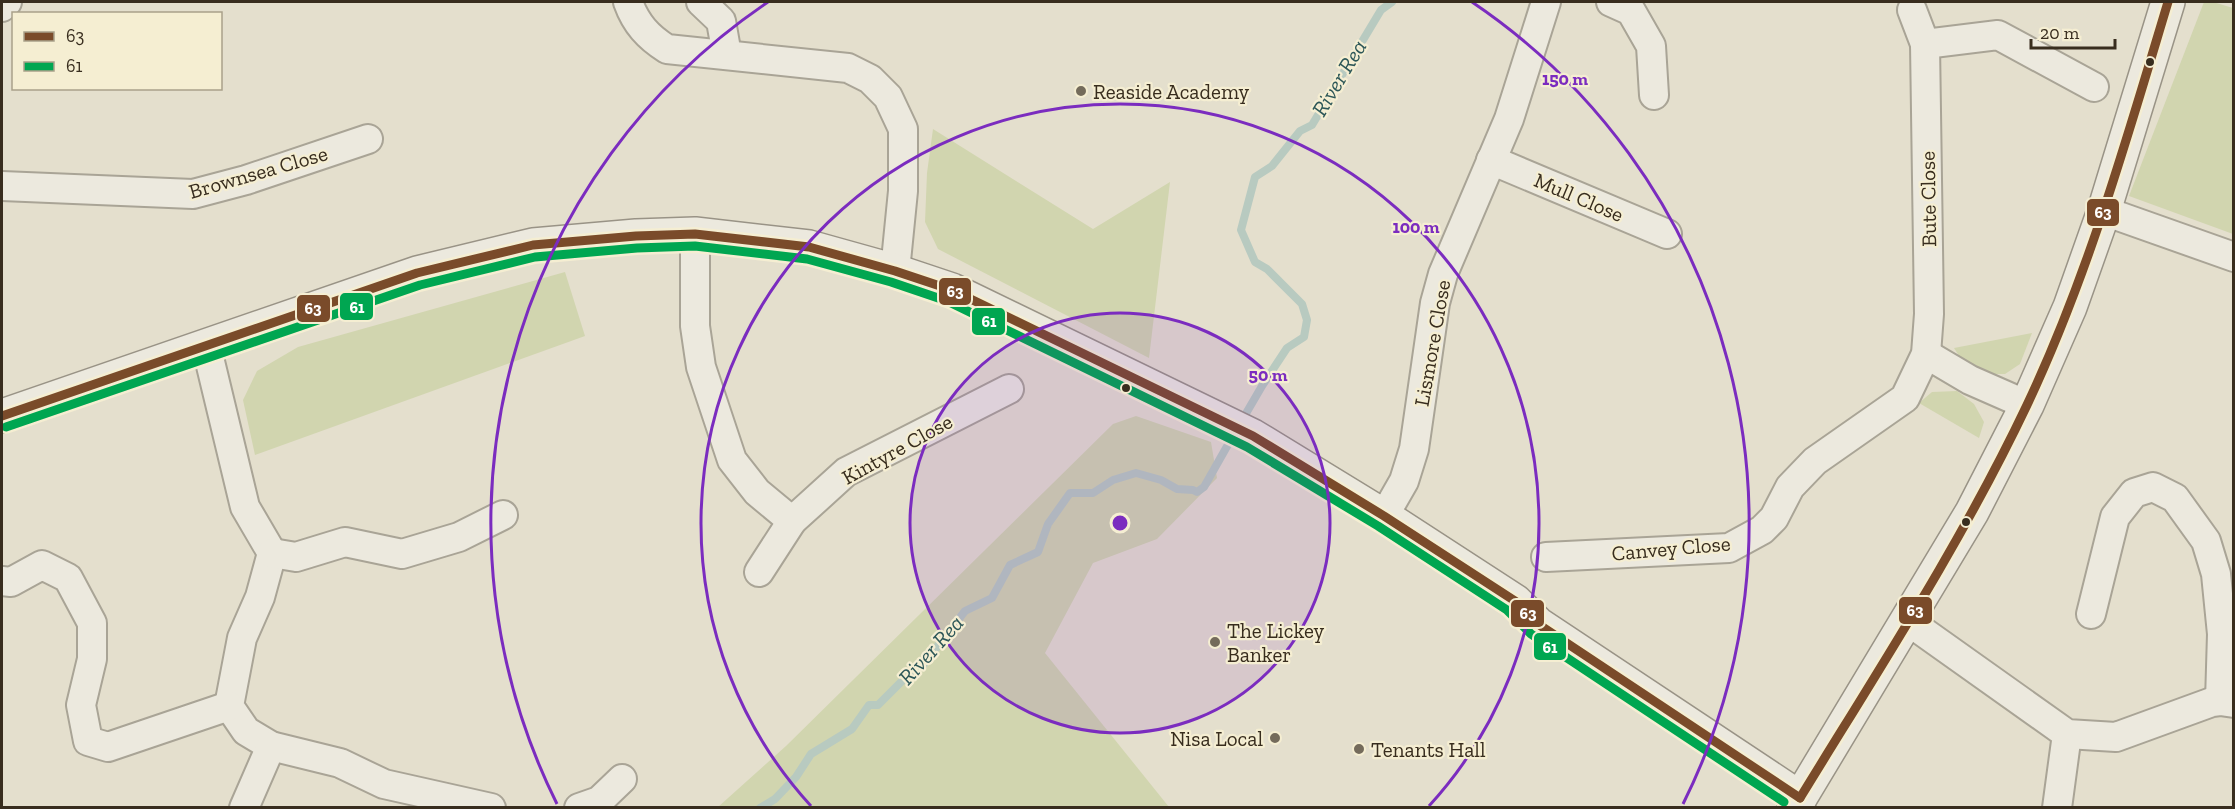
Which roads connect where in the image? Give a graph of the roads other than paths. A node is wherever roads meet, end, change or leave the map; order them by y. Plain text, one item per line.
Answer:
1 (7, 2) edge
2 (628, 2) edge
3 (701, 2) edge
4 (1545, 2) edge
5 (1611, 2) edge
6 (2168, 2) edge
7 (2, 7) edge
8 (1912, 10) dead end
9 (1925, 44) junction
10 (727, 55) junction
11 (2094, 87) dead end
12 (1654, 95) dead end
13 (368, 139) dead end
14 (1491, 160) junction
15 (2, 186) edge
16 (2104, 211) junction
17 (694, 234) junction
18 (1667, 234) dead end
19 (2234, 257) edge
20 (895, 271) junction
21 (206, 345) junction
22 (1926, 354) junction
23 (1009, 389) dead end
24 (2027, 405) junction
25 (2, 416) edge
26 (503, 515) dead end
27 (1384, 516) junction
28 (792, 521) junction
29 (272, 553) junction
30 (1546, 557) dead end
31 (759, 572) dead end
32 (2, 581) edge
33 (2091, 614) dead end
34 (1908, 621) junction
35 (2227, 702) edge
36 (229, 706) junction
37 (2067, 734) junction
38 (271, 746) junction
39 (622, 778) dead end
40 (1797, 803) edge
41 (244, 807) edge
42 (491, 807) edge
43 (579, 807) edge
44 (2057, 807) edge

1 - 7 street
2 - 10 street
3 - 10 street
4 - 14 street, Lismore Close
5 - 12 street
6 - 16 street
8 - 9 street, Bute Close
9 - 11 street
9 - 22 street, Bute Close
10 - 20 street
13 - 15 street, Brownsea Close
14 - 18 street, Mull Close
14 - 27 street, Lismore Close
16 - 19 street
16 - 24 street
17 - 20 street
17 - 21 street
17 - 28 street
20 - 27 street
21 - 25 street
21 - 29 street
22 - 24 street
22 - 30 street, Canvey Close
23 - 28 street, Kintyre Close
24 - 34 street
26 - 29 street
27 - 40 street
28 - 31 street, Kintyre Close
29 - 36 street
32 - 36 street
33 - 35 street
34 - 37 street
34 - 40 street
35 - 37 street
36 - 38 street
37 - 44 street
38 - 41 street
38 - 42 street
39 - 43 street

